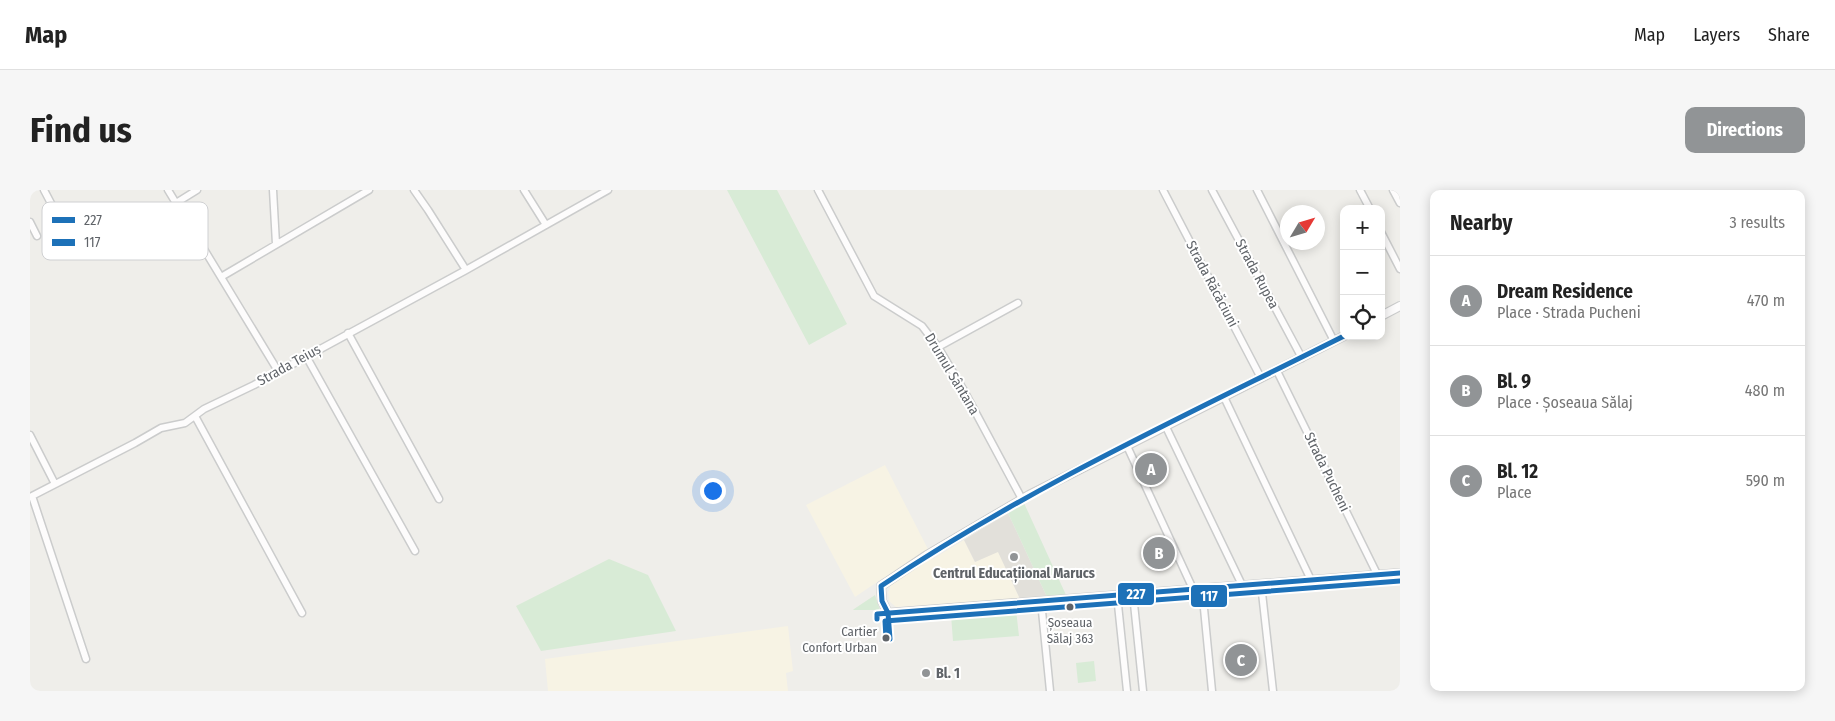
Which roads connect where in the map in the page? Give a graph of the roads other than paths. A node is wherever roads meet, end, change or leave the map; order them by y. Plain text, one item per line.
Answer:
1 (44, 190) edge
2 (168, 190) edge
3 (197, 190) edge
4 (274, 190) edge
5 (369, 190) edge
6 (414, 190) edge
7 (524, 190) edge
8 (606, 190) edge
9 (818, 190) edge
10 (1163, 190) edge
11 (1212, 190) edge
12 (1257, 190) edge
13 (1360, 190) edge
14 (1393, 190) edge
15 (50, 202) edge
16 (175, 202) edge
17 (178, 202) edge
18 (1400, 203) edge
19 (1368, 205) edge
20 (30, 222) edge
21 (546, 225) junction
22 (37, 236) dead end
23 (1385, 240) edge
24 (276, 244) junction
25 (208, 256) edge
26 (1400, 269) edge
27 (466, 270) junction
28 (221, 277) junction
29 (1018, 303) dead end
30 (1400, 306) edge
31 (1385, 314) edge
32 (348, 333) junction
33 (1340, 338) edge
34 (1334, 341) junction
35 (938, 347) junction
36 (306, 356) junction
37 (1302, 358) junction
38 (278, 371) junction
39 (1277, 371) junction
40 (1261, 378) junction
41 (1224, 397) junction
42 (195, 416) junction
43 (1166, 427) junction
44 (30, 435) edge
45 (1127, 446) junction
46 (54, 484) junction
47 (31, 496) edge
48 (1022, 499) junction
49 (439, 500) dead end
50 (415, 551) dead end
51 (1400, 573) edge
52 (1377, 574) junction
53 (1311, 580) junction
54 (1261, 584) junction
55 (1242, 585) junction
56 (1197, 589) junction
57 (1133, 594) junction
58 (1117, 595) junction
59 (1041, 601) junction
60 (302, 613) dead end
61 (86, 659) dead end
62 (1050, 691) edge
63 (1127, 691) edge
64 (1143, 691) edge
65 (1212, 691) edge
66 (1273, 691) edge

1 - 15 street
2 - 16 street
3 - 17 street
4 - 24 street
5 - 24 street
6 - 27 street
7 - 21 street
8 - 21 street, Strada Teiuș
9 - 35 street, Drumul Sântana
10 - 40 street, Strada Răcăciuni
11 - 37 street, Strada Rupea
12 - 34 street
13 - 19 street
14 - 18 street
20 - 22 street
21 - 27 street, Strada Teiuș
23 - 26 street
24 - 28 street
25 - 28 street
27 - 32 street, Strada Teiuș
28 - 38 street
29 - 35 street
30 - 31 street
32 - 36 street, Strada Teiuș
32 - 49 street
33 - 34 street
34 - 37 street
35 - 48 street, Drumul Sântana
36 - 38 street, Strada Teiuș
36 - 50 street
37 - 39 street
38 - 42 street, Strada Teiuș
39 - 40 street
39 - 52 street, Strada Pucheni
40 - 41 street
41 - 43 street
41 - 53 street
42 - 46 street, Strada Teiuș
42 - 60 street
43 - 45 street
43 - 55 street
44 - 46 street
45 - 48 street
45 - 56 street
46 - 47 street, Strada Teiuș
47 - 61 street
48 - 59 street
51 - 52 street
52 - 53 street
53 - 54 street
54 - 55 street
54 - 66 street
55 - 56 street
56 - 57 street
56 - 65 street
57 - 58 street
57 - 64 street
58 - 59 street
58 - 63 street
59 - 62 street

